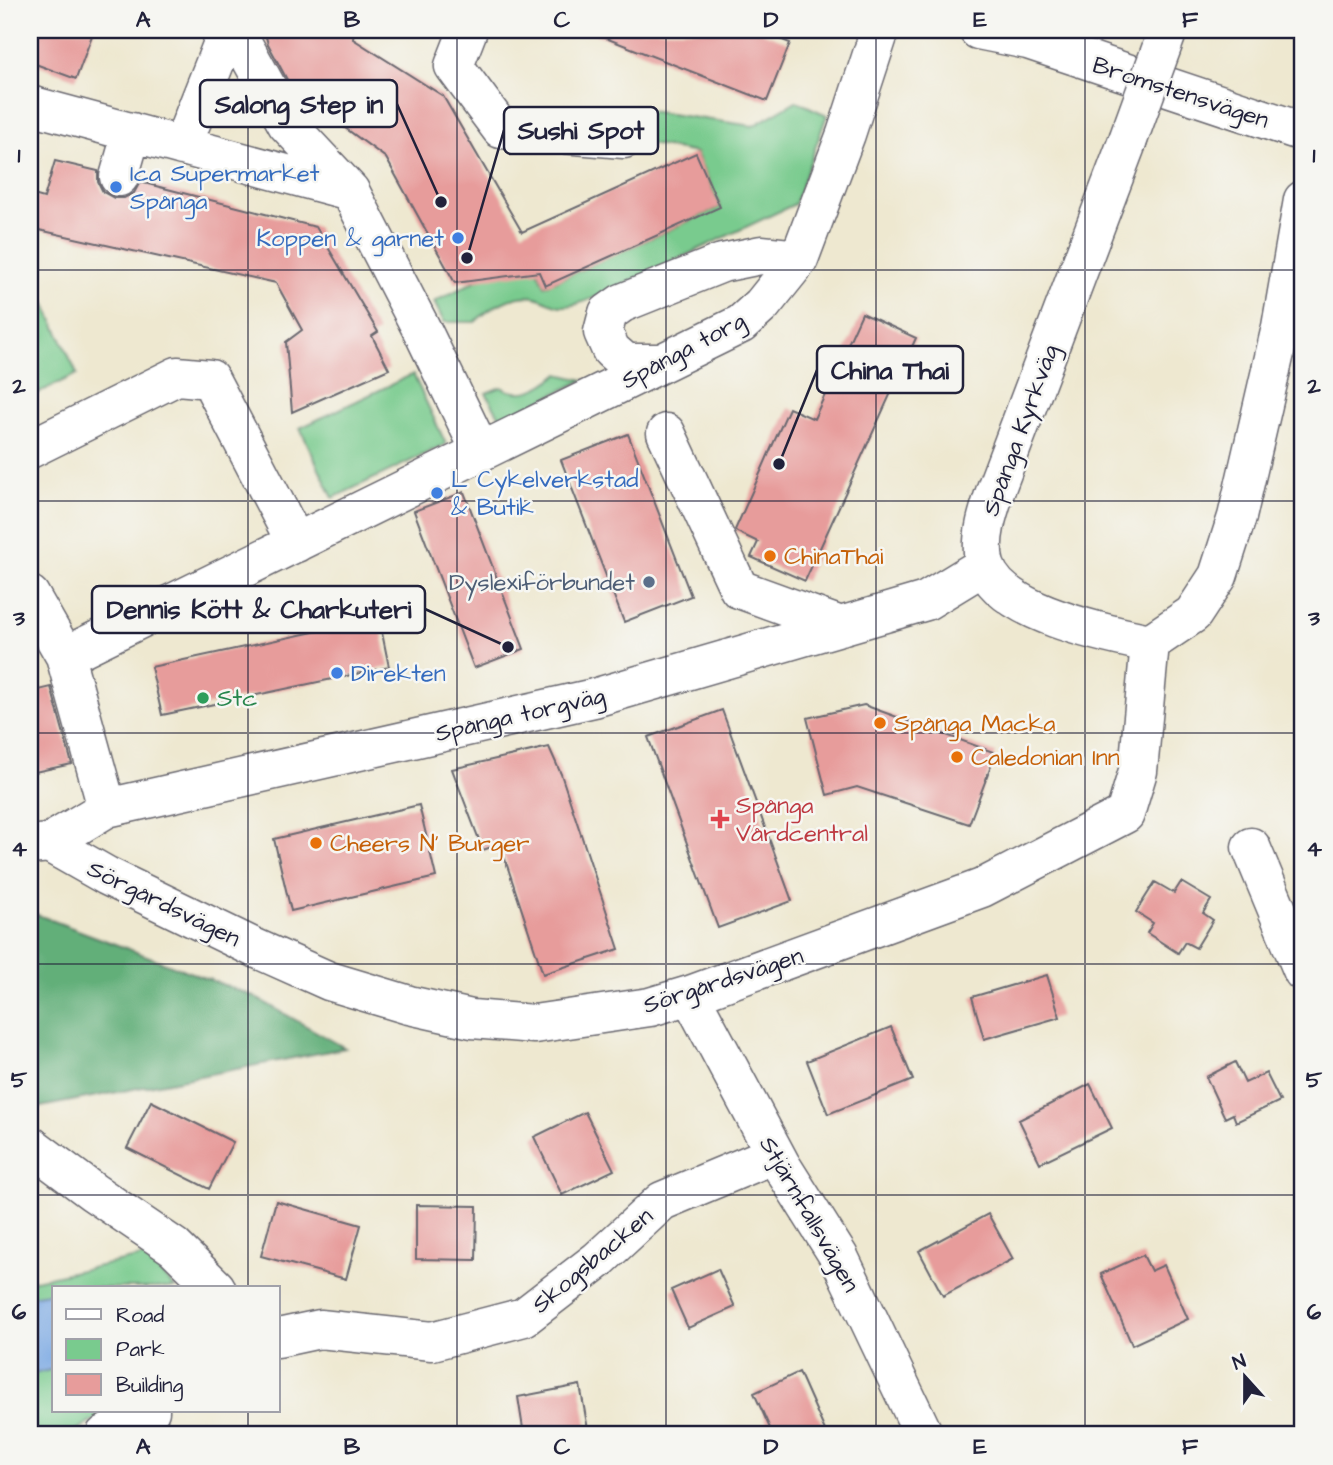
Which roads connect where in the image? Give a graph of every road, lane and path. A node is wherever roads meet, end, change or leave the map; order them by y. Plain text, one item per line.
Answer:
1 (228, 30) edge
2 (235, 30) edge
3 (468, 30) edge
4 (880, 30) edge
5 (978, 30) edge
6 (1168, 30) edge
7 (1023, 35) edge
8 (30, 105) edge
9 (132, 132) junction
10 (1303, 132) edge
11 (624, 139) dead end
12 (182, 146) junction
13 (119, 177) dead end
14 (350, 191) junction
15 (1303, 200) edge
16 (799, 258) junction
17 (659, 363) junction
18 (666, 433) dead end
19 (30, 449) edge
20 (481, 452) junction
21 (296, 543) junction
22 (985, 565) junction
23 (30, 595) edge
24 (841, 626) junction
25 (1150, 643) junction
26 (65, 656) junction
27 (107, 808) junction
28 (39, 844) edge
29 (1251, 847) dead end
30 (1303, 972) edge
31 (690, 995) junction
32 (30, 1145) edge
33 (775, 1154) junction
34 (214, 1286) edge
35 (280, 1338) edge
36 (924, 1435) edge

1 - 12 street
2 - 14 street
3 - 11 street
4 - 16 street, Spånga torg
5 - 7 street, Bromstensvägen
6 - 22 street, Spånga Kyrkväg, bridge
7 - 10 street, Bromstensvägen
8 - 9 street
9 - 12 street
9 - 13 street
12 - 14 street
14 - 20 street
15 - 25 street
16 - 17 street, Spånga torg
16 - 17 street
17 - 20 street, Spånga torg
18 - 24 street
19 - 21 street
20 - 21 street, Spånga torg
21 - 26 street, Spånga torg
22 - 24 street, Spånga torgväg
22 - 25 street
23 - 26 street
24 - 27 street, Spånga torgväg
25 - 31 street, Sörgårdsvägen
26 - 27 street
27 - 28 street, Spånga torgväg
28 - 31 street, Sörgårdsvägen
29 - 30 street
31 - 33 street, Stjärnfallsvägen
32 - 34 street
33 - 35 street, Skogsbacken
33 - 36 street, Stjärnfallsvägen

